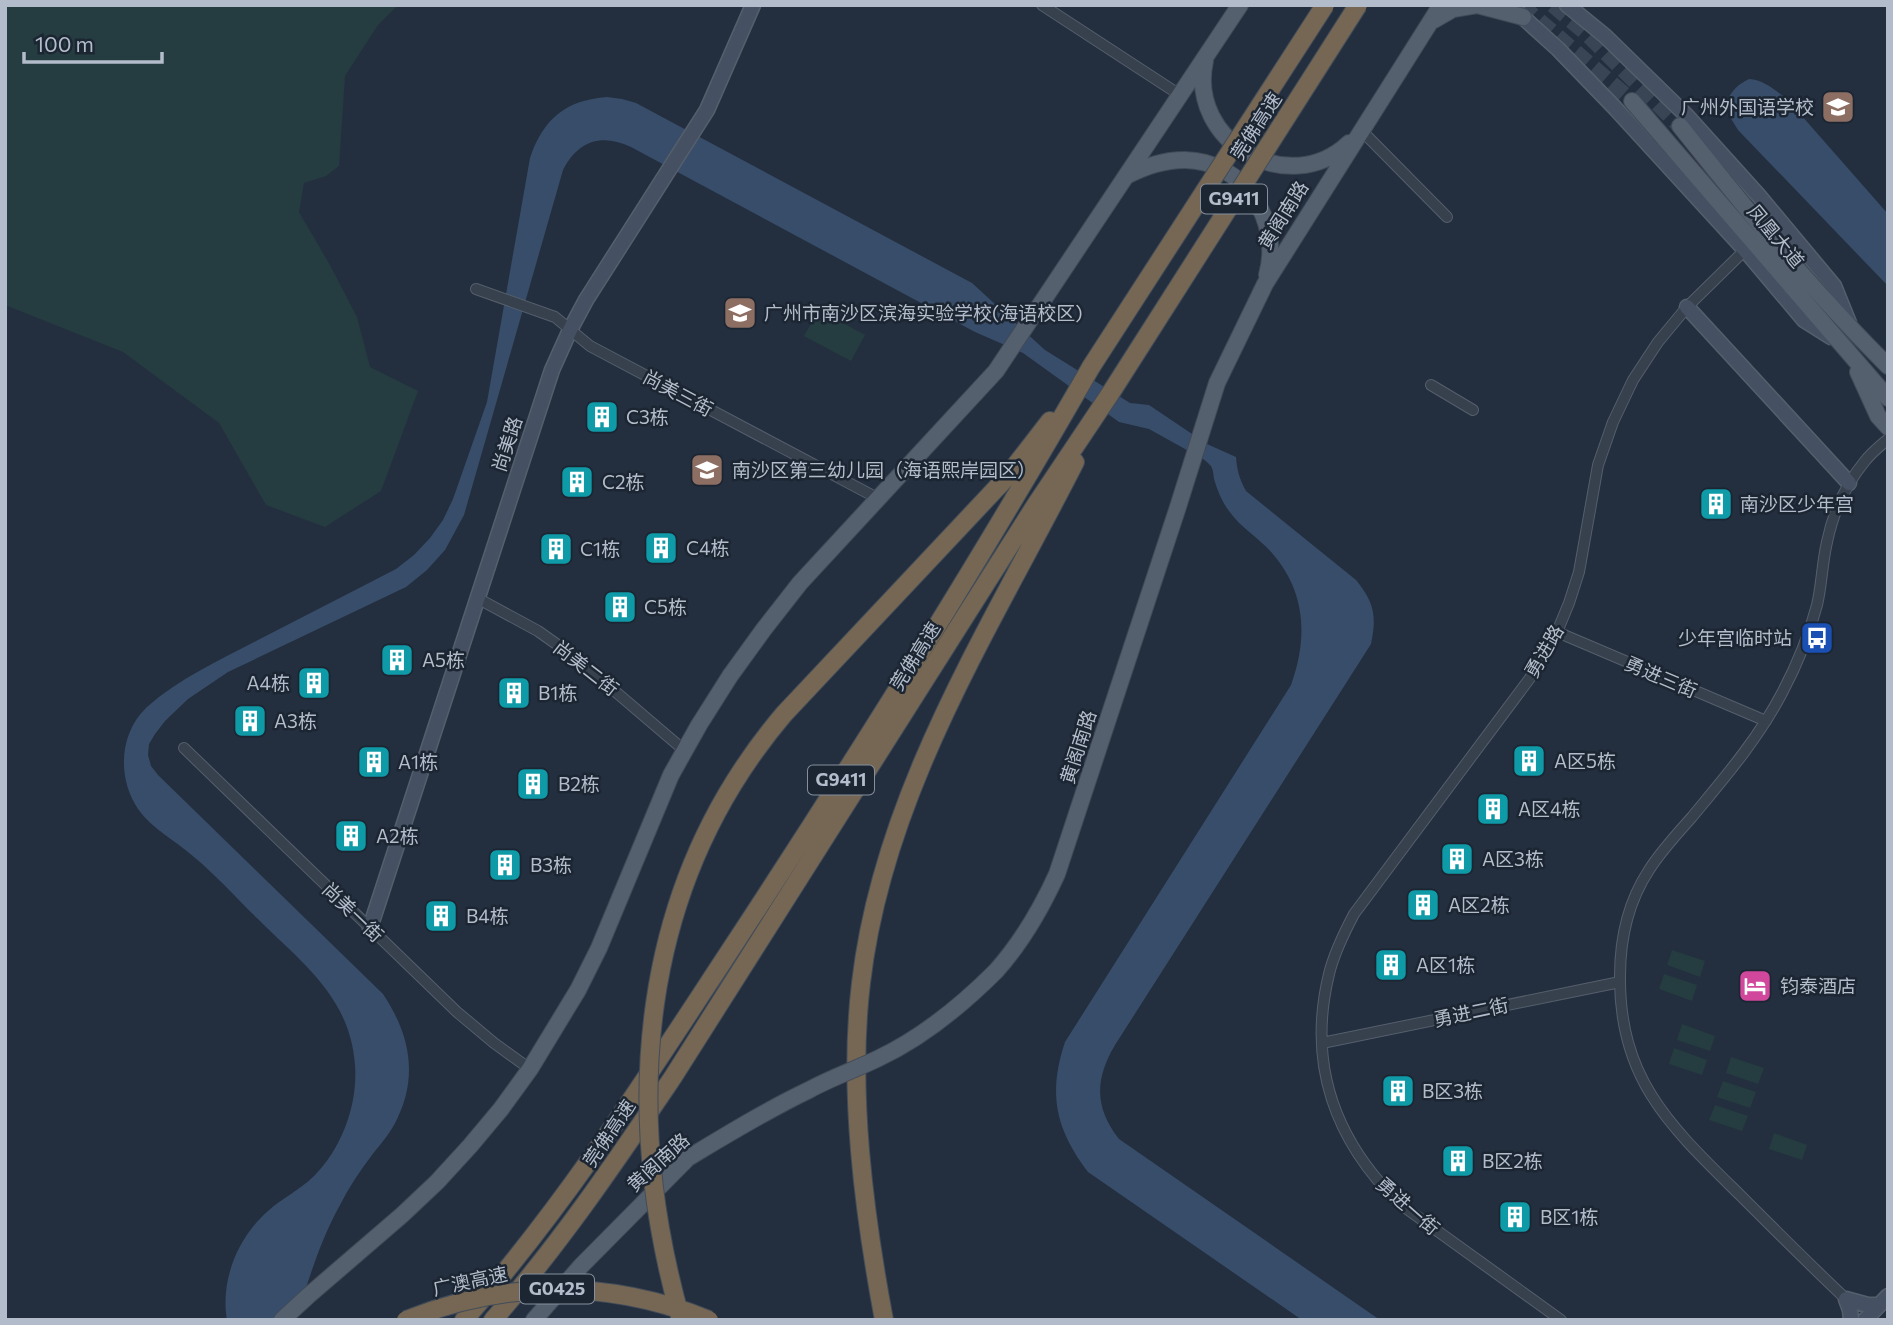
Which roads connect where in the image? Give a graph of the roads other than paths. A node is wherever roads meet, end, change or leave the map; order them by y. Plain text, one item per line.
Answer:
1 (753, 5) edge
2 (1042, 5) edge
3 (1240, 5) edge
4 (1325, 5) edge
5 (1358, 5) edge
6 (1441, 5) edge
7 (1508, 5) edge
8 (1567, 5) edge
9 (1523, 17) junction
10 (1429, 24) junction
11 (1207, 55) junction
12 (1180, 95) junction
13 (1632, 101) tunnel mouth
14 (1681, 126) tunnel mouth
15 (1361, 130) junction
16 (1126, 176) junction
17 (1447, 218) dead end
18 (1745, 250) junction
19 (1265, 284) junction
20 (476, 289) dead end
21 (1688, 307) junction
22 (1851, 328) junction
23 (570, 330) junction
24 (1836, 340) junction
25 (1865, 343) junction
26 (1888, 354) edge
27 (1851, 357) junction
28 (1888, 366) edge
29 (1091, 367) junction
30 (1431, 385) dead end
31 (1888, 398) edge
32 (1473, 410) dead end
33 (1888, 427) edge
34 (1888, 439) edge
35 (1849, 483) junction
36 (879, 499) junction
37 (1042, 511) junction
38 (477, 598) junction
39 (1557, 632) junction
40 (1766, 721) junction
41 (184, 748) dead end
42 (685, 751) junction
43 (370, 928) junction
44 (1620, 982) junction
45 (1322, 1043) junction
46 (530, 1069) junction
47 (1846, 1299) junction
48 (1884, 1301) edge
49 (282, 1320) edge
50 (406, 1320) edge
51 (464, 1320) edge
52 (493, 1320) edge
53 (534, 1320) edge
54 (681, 1320) edge
55 (709, 1320) edge
56 (884, 1320) edge
57 (1561, 1320) edge
58 (1851, 1320) edge
59 (1865, 1320) edge

1 - 23 street, 尚美路
2 - 12 street
3 - 11 main road
4 - 29 highway, 莞佛高速 / G9411, bridge
5 - 37 highway, 莞佛高速 / G9411, bridge
6 - 10 main road, 黄阁南路
7 - 9 street
8 - 22 street
9 - 10 main road
9 - 18 street
10 - 15 main road, 黄阁南路
11 - 12 main road
11 - 15 main road
12 - 16 main road
13 - 24 main road, 凤凰大道
14 - 22 main road, 凤凰大道
15 - 17 street
15 - 19 main road, 黄阁南路
16 - 19 main road
16 - 36 main road
18 - 21 street, 勇进路
18 - 24 street
19 - 53 main road, 黄阁南路, bridge
20 - 23 street, 尚美三街
21 - 35 street
21 - 39 street, 勇进路
22 - 25 main road, 凤凰大道
23 - 36 street, 尚美三街
23 - 38 street, 尚美路
24 - 27 main road, 凤凰大道
25 - 26 main road
25 - 28 main road, 凤凰大道
27 - 31 main road, 凤凰大道
27 - 33 main road
29 - 51 highway, 莞佛高速 / G9411, bridge
29 - 54 highway, bridge
30 - 32 street
34 - 35 street
35 - 40 street
36 - 42 main road
37 - 52 highway, 莞佛高速 / G9411, bridge
37 - 56 highway
38 - 42 street, 尚美二街
38 - 43 street, 尚美路
39 - 40 street, 勇进三街
39 - 45 street, 勇进路
40 - 44 street
41 - 43 street, 尚美一街
42 - 46 main road
43 - 46 street, 尚美一街
44 - 45 street, 勇进二街
44 - 47 street
45 - 57 street, 勇进一街
46 - 49 main road
47 - 48 street
47 - 58 street
48 - 59 street
50 - 55 highway, 广澳高速 / G0425, bridge

